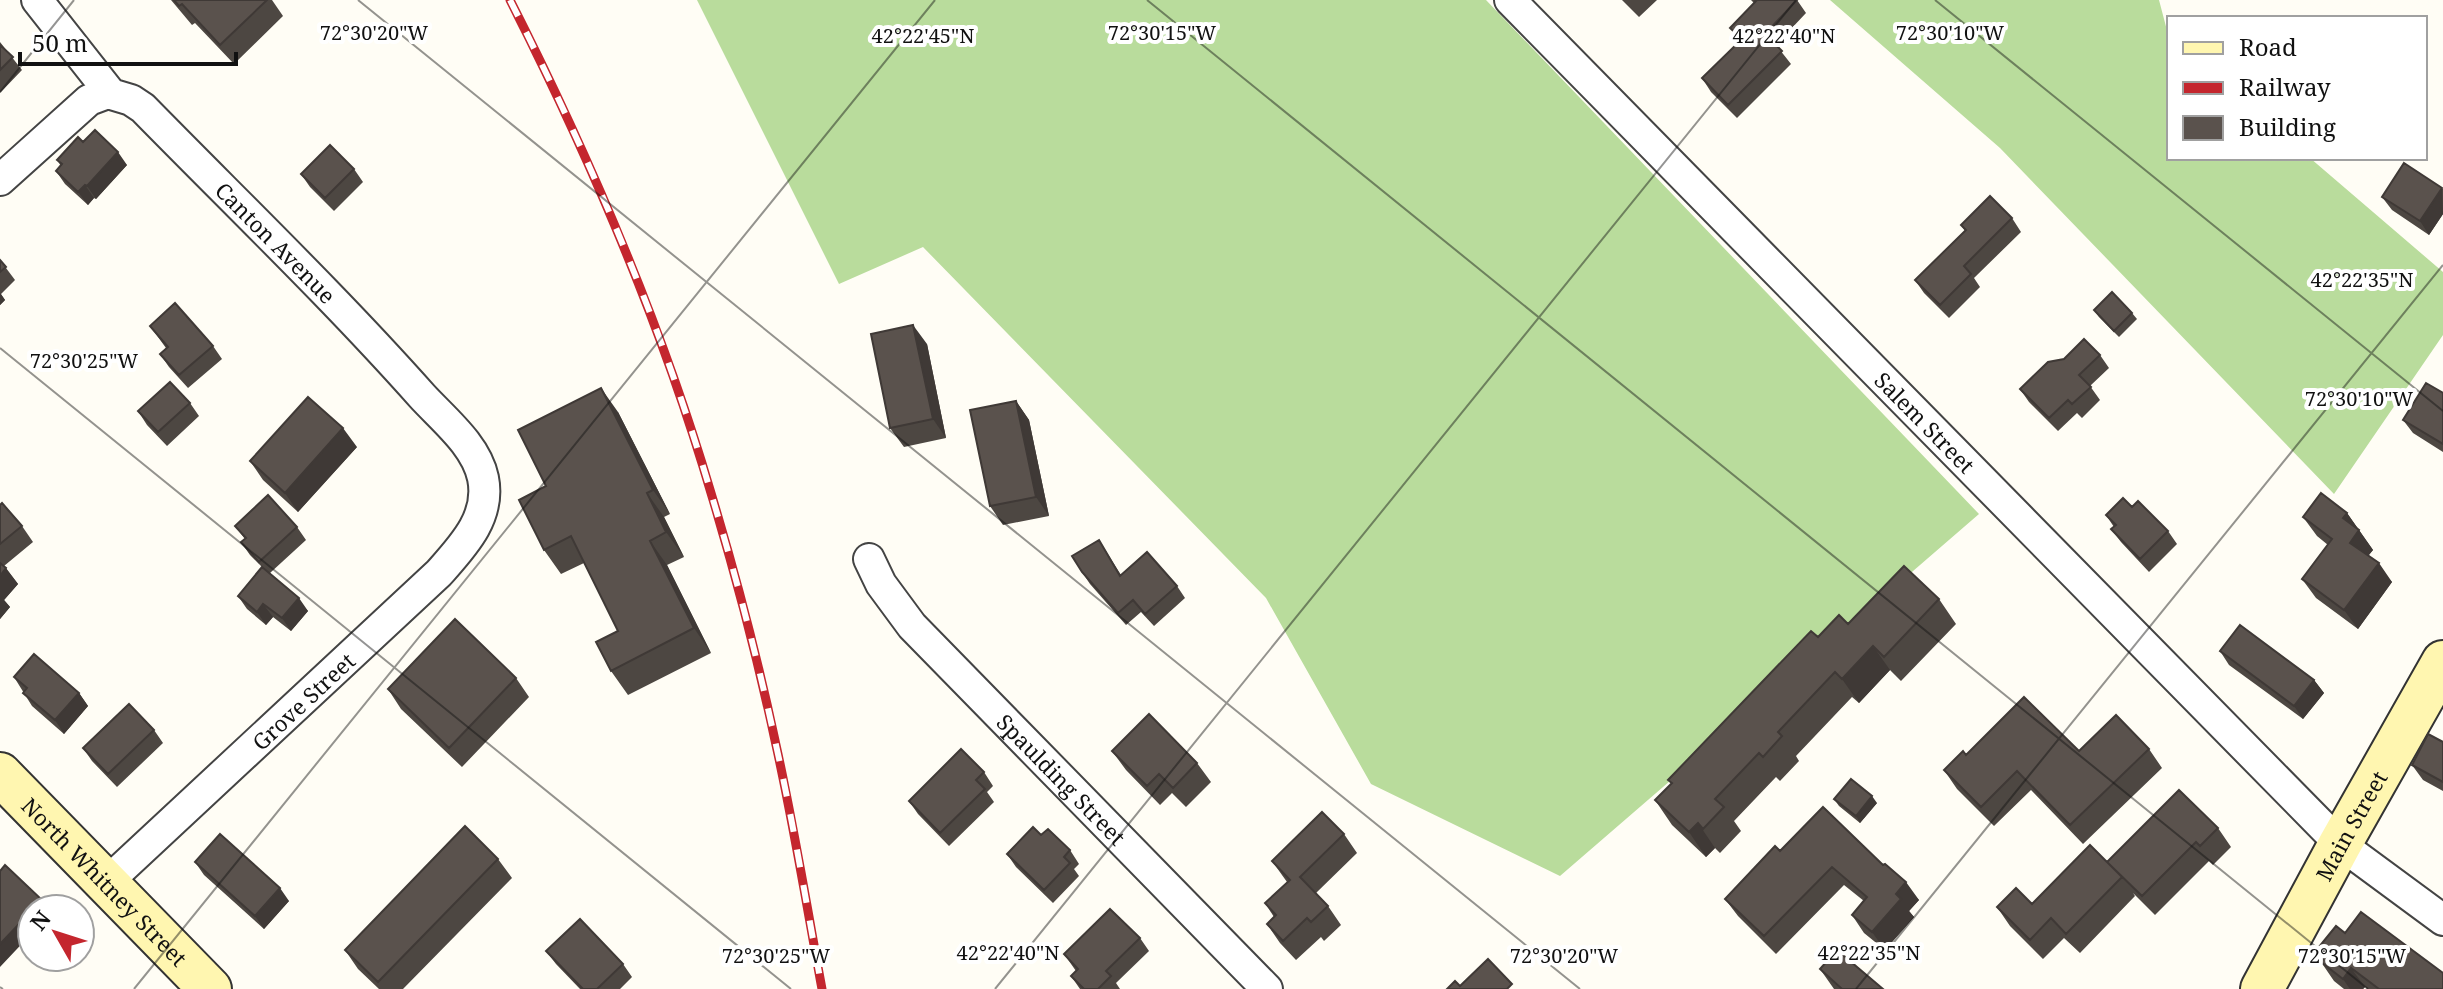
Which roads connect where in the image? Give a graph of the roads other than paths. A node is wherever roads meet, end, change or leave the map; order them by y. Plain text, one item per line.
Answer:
1 (37, 0) edge
2 (1510, 0) edge
3 (111, 94) junction
4 (0, 180) edge
5 (483, 506) joint
6 (869, 559) dead end
7 (2443, 662) edge
8 (0, 774) edge
9 (2340, 844) junction
10 (106, 883) junction
11 (2443, 920) edge
12 (210, 989) edge
13 (1267, 989) edge
14 (2262, 989) edge

1 - 3 street, Canton Avenue
2 - 9 street, Salem Street
3 - 4 street
3 - 5 street, Canton Avenue
5 - 10 street, Grove Street
6 - 13 street, Spaulding Street
7 - 9 main road, Main Street
8 - 10 main road, North Whitney Street
9 - 11 street, Salem Street
9 - 14 main road, Main Street
10 - 12 main road, North Whitney Street

